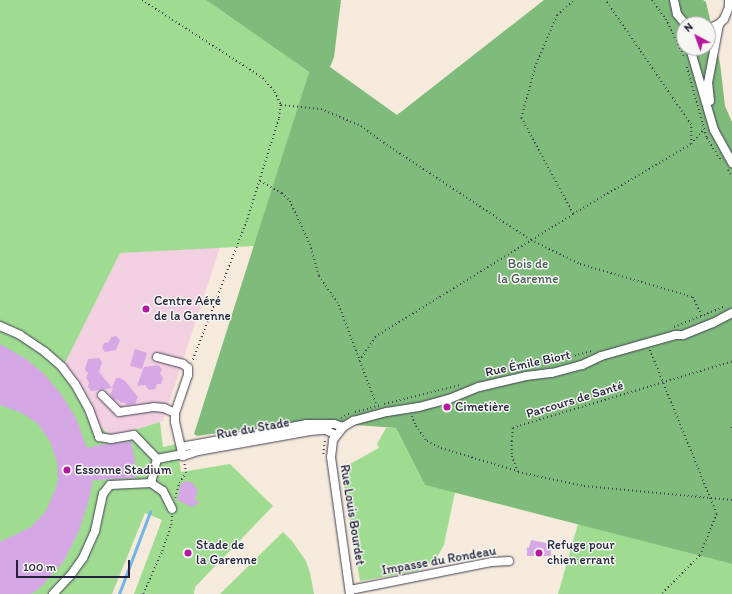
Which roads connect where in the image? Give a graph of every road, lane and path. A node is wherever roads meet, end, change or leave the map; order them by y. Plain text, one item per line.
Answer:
1 (142, 0) edge
2 (574, 0) edge
3 (605, 0) edge
4 (652, 0) edge
5 (670, 0) edge
6 (674, 0) edge
7 (730, 4) edge
8 (679, 16) edge
9 (719, 24) junction
10 (716, 25) edge
11 (693, 56) edge
12 (281, 105) junction
13 (711, 119) junction
14 (704, 128) junction
15 (691, 144) junction
16 (732, 163) edge
17 (732, 176) edge
18 (259, 181) junction
19 (572, 214) junction
20 (531, 240) junction
21 (732, 313) edge
22 (702, 316) dead end
23 (0, 326) edge
24 (648, 344) junction
25 (157, 356) dead end
26 (359, 361) junction
27 (732, 362) edge
28 (188, 375) junction
29 (664, 383) junction
30 (102, 395) dead end
31 (410, 409) junction
32 (175, 413) junction
33 (379, 414) junction
34 (343, 427) junction
35 (732, 427) edge
36 (732, 431) edge
37 (335, 437) junction
38 (182, 453) junction
39 (157, 459) junction
40 (518, 472) junction
41 (151, 482) junction
42 (711, 499) junction
43 (732, 500) edge
44 (172, 509) junction
45 (509, 561) dead end
46 (350, 592) edge
47 (53, 594) edge
48 (143, 594) edge
49 (662, 594) edge

1 - 12 path
2 - 19 path
3 - 15 path
4 - 14 path
5 - 6 street
6 - 8 street
7 - 9 street
9 - 10 street
9 - 13 street
11 - 13 street
12 - 18 path
12 - 20 path
13 - 16 street
14 - 15 path
14 - 17 path
15 - 19 path
18 - 26 path
18 - 28 path
19 - 20 path
20 - 22 path
20 - 26 path
21 - 24 street, Rue Émile Biort
23 - 39 street
24 - 29 path
24 - 31 street, Rue Émile Biort
25 - 28 street
26 - 33 path
27 - 29 path, Parcours de Santé
28 - 32 street
29 - 40 path, Parcours de Santé
29 - 42 path
30 - 32 street
31 - 33 street, Rue Émile Biort
31 - 40 path
32 - 38 street
33 - 34 street, Rue Émile Biort
34 - 37 street, Rue Émile Biort
34 - 38 street, Rue du Stade
35 - 36 path
37 - 38 street, Rue du Stade
37 - 46 street, Rue Louis Bourdet
38 - 39 street
38 - 44 path
39 - 41 street
40 - 42 path
41 - 44 street
41 - 47 street
42 - 43 path
42 - 49 path
44 - 48 path
45 - 46 street, Impasse du Rondeau

